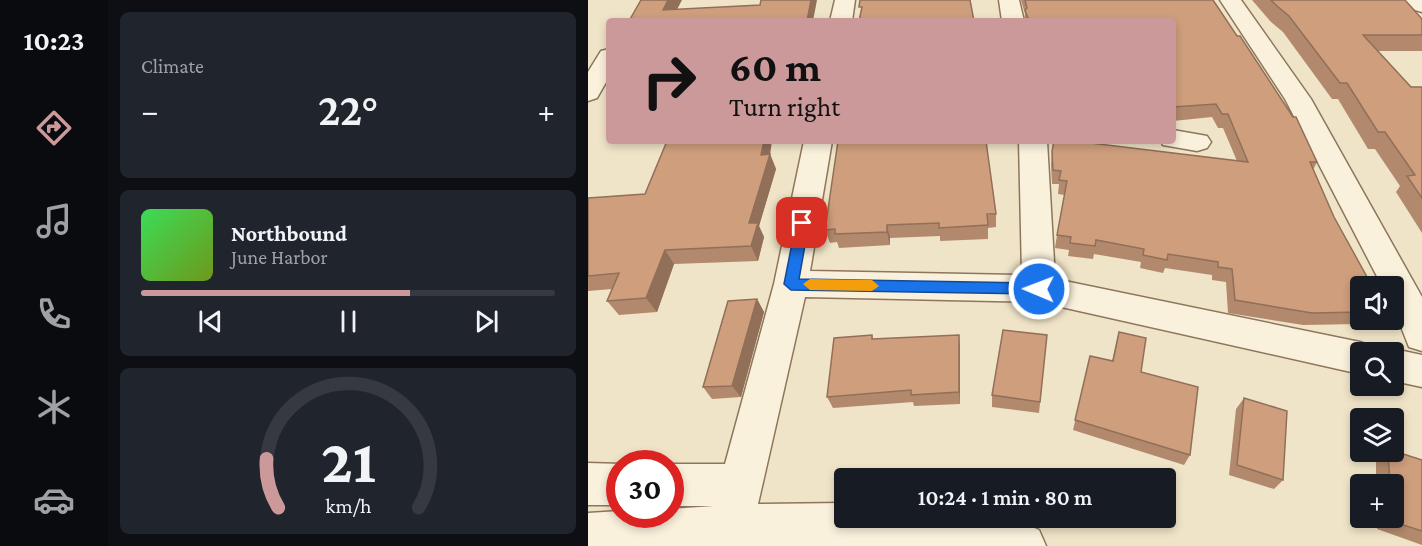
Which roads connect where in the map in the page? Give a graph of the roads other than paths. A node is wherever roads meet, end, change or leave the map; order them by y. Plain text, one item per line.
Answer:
1 (845, 0) edge
2 (1009, 0) edge
3 (1230, 0) edge
4 (1414, 0) edge
5 (1422, 6) edge
6 (842, 18) edge
7 (1012, 18) edge
8 (606, 61) edge
9 (588, 93) edge
10 (817, 144) edge
11 (1033, 144) edge
12 (791, 284) junction
13 (1039, 289) junction
14 (1422, 336) edge
15 (1350, 356) edge
16 (1404, 368) edge
17 (1422, 372) edge
18 (588, 484) edge
19 (606, 484) edge
20 (684, 485) edge
21 (740, 485) junction
22 (730, 528) junction
23 (588, 536) edge
24 (1023, 546) edge

1 - 6 street
2 - 7 street
3 - 14 street
4 - 5 street
8 - 9 street
10 - 12 street
11 - 13 street
12 - 13 street
12 - 21 street
13 - 15 street
16 - 17 street
18 - 19 street
20 - 21 street
21 - 22 street
22 - 23 street
22 - 24 street

